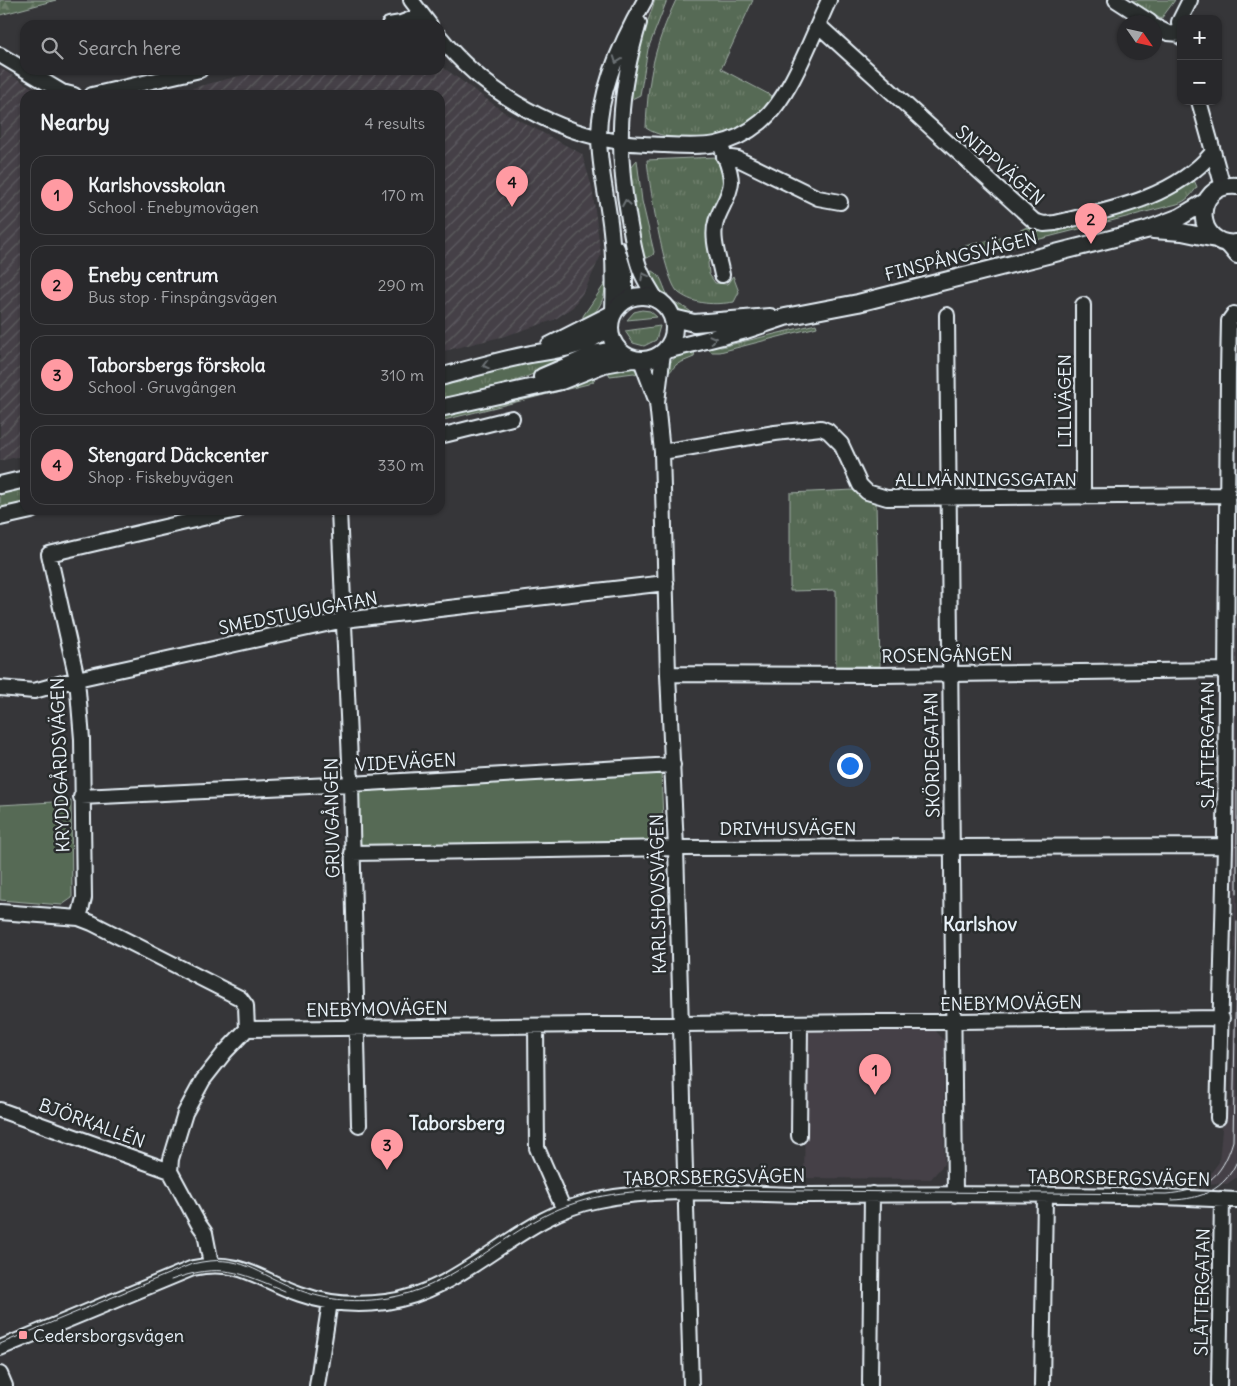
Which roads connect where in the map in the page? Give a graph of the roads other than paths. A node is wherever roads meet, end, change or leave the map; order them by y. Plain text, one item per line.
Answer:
1 (411, 0) edge
2 (645, 0) edge
3 (829, 0) edge
4 (1116, 0) edge
5 (1190, 0) edge
6 (1139, 15) edge
7 (1182, 15) edge
8 (426, 20) edge
9 (818, 25) junction
10 (1162, 30) edge
11 (1177, 34) edge
12 (445, 43) edge
13 (0, 54) edge
14 (20, 66) edge
15 (34, 75) edge
16 (178, 75) edge
17 (59, 90) edge
18 (114, 90) edge
19 (1200, 105) edge
20 (599, 138) junction
21 (620, 142) junction
22 (723, 150) junction
23 (1214, 152) junction
24 (1230, 186) edge
25 (840, 202) dead end
26 (1206, 202) junction
27 (1146, 230) junction
28 (1226, 241) edge
29 (1237, 256) edge
30 (722, 276) dead end
31 (656, 299) junction
32 (1083, 305) dead end
33 (615, 313) junction
34 (947, 315) dead end
35 (1237, 316) edge
36 (785, 317) junction
37 (673, 318) junction
38 (618, 349) junction
39 (664, 352) junction
40 (636, 360) junction
41 (1232, 370) edge
42 (445, 376) edge
43 (495, 395) junction
44 (657, 402) junction
45 (445, 407) edge
46 (512, 418) dead end
47 (445, 435) edge
48 (662, 452) junction
49 (20, 480) edge
50 (0, 485) edge
51 (1228, 495) junction
52 (1083, 497) junction
53 (949, 498) junction
54 (20, 513) edge
55 (216, 515) edge
56 (339, 515) edge
57 (0, 518) edge
58 (666, 583) junction
59 (344, 620) junction
60 (1226, 670) junction
61 (668, 674) junction
62 (950, 674) junction
63 (77, 679) junction
64 (0, 688) edge
65 (672, 765) junction
66 (351, 784) junction
67 (81, 797) junction
68 (951, 846) junction
69 (1225, 846) junction
70 (676, 848) junction
71 (352, 853) junction
72 (0, 912) edge
73 (79, 918) junction
74 (1222, 1018) junction
75 (953, 1022) junction
76 (680, 1024) junction
77 (800, 1024) junction
78 (536, 1026) junction
79 (358, 1028) junction
80 (247, 1029) junction
81 (0, 1110) edge
82 (1218, 1118) dead end
83 (359, 1125) dead end
84 (799, 1136) dead end
85 (170, 1171) junction
86 (686, 1193) junction
87 (872, 1194) junction
88 (955, 1195) junction
89 (1044, 1196) junction
90 (1222, 1199) junction
91 (1237, 1200) edge
92 (564, 1210) junction
93 (211, 1264) junction
94 (330, 1302) junction
95 (0, 1348) edge
96 (0, 1374) edge
97 (5, 1386) edge
98 (317, 1386) edge
99 (691, 1386) edge
100 (870, 1386) edge
101 (1042, 1386) edge
102 (1219, 1386) edge

1 - 8 street
2 -> 20 street
2 - 21 street
3 - 9 street
4 - 6 street
5 - 7 street
9 - 22 street
9 - 23 street, SNIPPVÄGEN
10 - 11 street
12 - 20 street
13 - 14 street
15 - 17 street
16 - 18 street
19 - 23 street
20 - 21 street
20 - 33 street
21 - 22 street
31 -> 21 street
22 - 25 street
22 - 30 street
23 - 24 street
24 - 26 main road, FINSPÅNGSVÄGEN
26 - 27 main road, FINSPÅNGSVÄGEN
26 - 28 main road
27 - 28 main road, FINSPÅNGSVÄGEN
27 - 36 main road, FINSPÅNGSVÄGEN
28 - 29 street
31 - 33 main road
31 - 37 main road
32 - 52 street, LILLVÄGEN
33 - 38 main road
33 -> 42 main road
34 - 53 street, SKÖRDEGATAN
35 - 41 street, SLÅTTERGATAN
36 - 37 main road, FINSPÅNGSVÄGEN
39 -> 36 main road, FINSPÅNGSVÄGEN
37 - 39 main road
38 - 40 main road
38 - 43 main road, FINSPÅNGSVÄGEN
39 - 40 main road, FINSPÅNGSVÄGEN
39 - 44 street, KARLSHOVSVÄGEN
40 - 43 main road, FINSPÅNGSVÄGEN
40 - 44 street, KARLSHOVSVÄGEN
41 - 51 street, SLÅTTERGATAN
43 - 45 main road, FINSPÅNGSVÄGEN
44 - 48 street, KARLSHOVSVÄGEN
46 - 47 street
48 - 53 street, ALLMÄNNINGSGATAN
48 - 58 street, KARLSHOVSVÄGEN
49 - 50 main road
51 - 52 street, ALLMÄNNINGSGATAN
51 - 60 street, SLÅTTERGATAN
52 - 53 street, ALLMÄNNINGSGATAN
53 - 62 street, SKÖRDEGATAN
54 - 57 main road
55 - 63 street, KRYDDGÅRDSVÄGEN
56 - 59 street, GRUVGÅNGEN
58 - 59 street, SMEDSTUGUGATAN
58 - 61 street, KARLSHOVSVÄGEN
59 - 63 street, SMEDSTUGUGATAN
59 - 66 street, GRUVGÅNGEN
60 - 62 street, ROSENGÅNGEN
60 - 69 street, SLÅTTERGATAN
61 - 62 street, ROSENGÅNGEN
61 - 65 street, KARLSHOVSVÄGEN
62 - 68 street, SKÖRDEGATAN
63 - 64 street, SMEDSTUGUGATAN
63 - 67 street, KRYDDGÅRDSVÄGEN
65 - 66 street, VIDEVÄGEN
65 - 70 street, KARLSHOVSVÄGEN
66 - 67 street, VIDEVÄGEN
66 - 71 street, GRUVGÅNGEN
67 - 73 street, KRYDDGÅRDSVÄGEN
68 - 69 street, DRIVHUSVÄGEN
68 - 70 street, DRIVHUSVÄGEN
68 - 75 street, SKÖRDEGATAN
69 - 74 street, SLÅTTERGATAN
70 - 71 street, DRIVHUSVÄGEN
70 - 76 street, KARLSHOVSVÄGEN
71 - 79 street, GRUVGÅNGEN
72 - 73 street
73 - 80 street
74 - 75 street, ENEBYMOVÄGEN
74 - 82 street, SLÅTTERGATAN
75 - 77 street, ENEBYMOVÄGEN
75 - 88 street, SKÖRDEGATAN
76 - 77 street, ENEBYMOVÄGEN
76 - 78 street, ENEBYMOVÄGEN
76 - 86 street, KARLSHOVSVÄGEN
77 - 84 street
78 - 79 street, ENEBYMOVÄGEN
78 - 92 street
79 - 80 street, ENEBYMOVÄGEN
79 - 83 street, GRUVGÅNGEN
80 - 85 street
81 - 85 street, BJÖRKALLÉN
85 - 93 street
86 - 87 street, TABORSBERGSVÄGEN
86 - 92 street, TABORSBERGSVÄGEN
86 - 99 street, KARLSHOVSVÄGEN
87 - 88 street, TABORSBERGSVÄGEN
87 - 100 street
88 - 89 street, TABORSBERGSVÄGEN
89 - 90 street, TABORSBERGSVÄGEN
89 - 101 street
90 - 91 street, TABORSBERGSVÄGEN
90 - 102 street, SLÅTTERGATAN
92 - 94 street, TABORSBERGSVÄGEN
93 - 94 street, TABORSBERGSVÄGEN
93 - 95 street, TABORSBERGSVÄGEN
94 - 98 street
96 - 97 street

